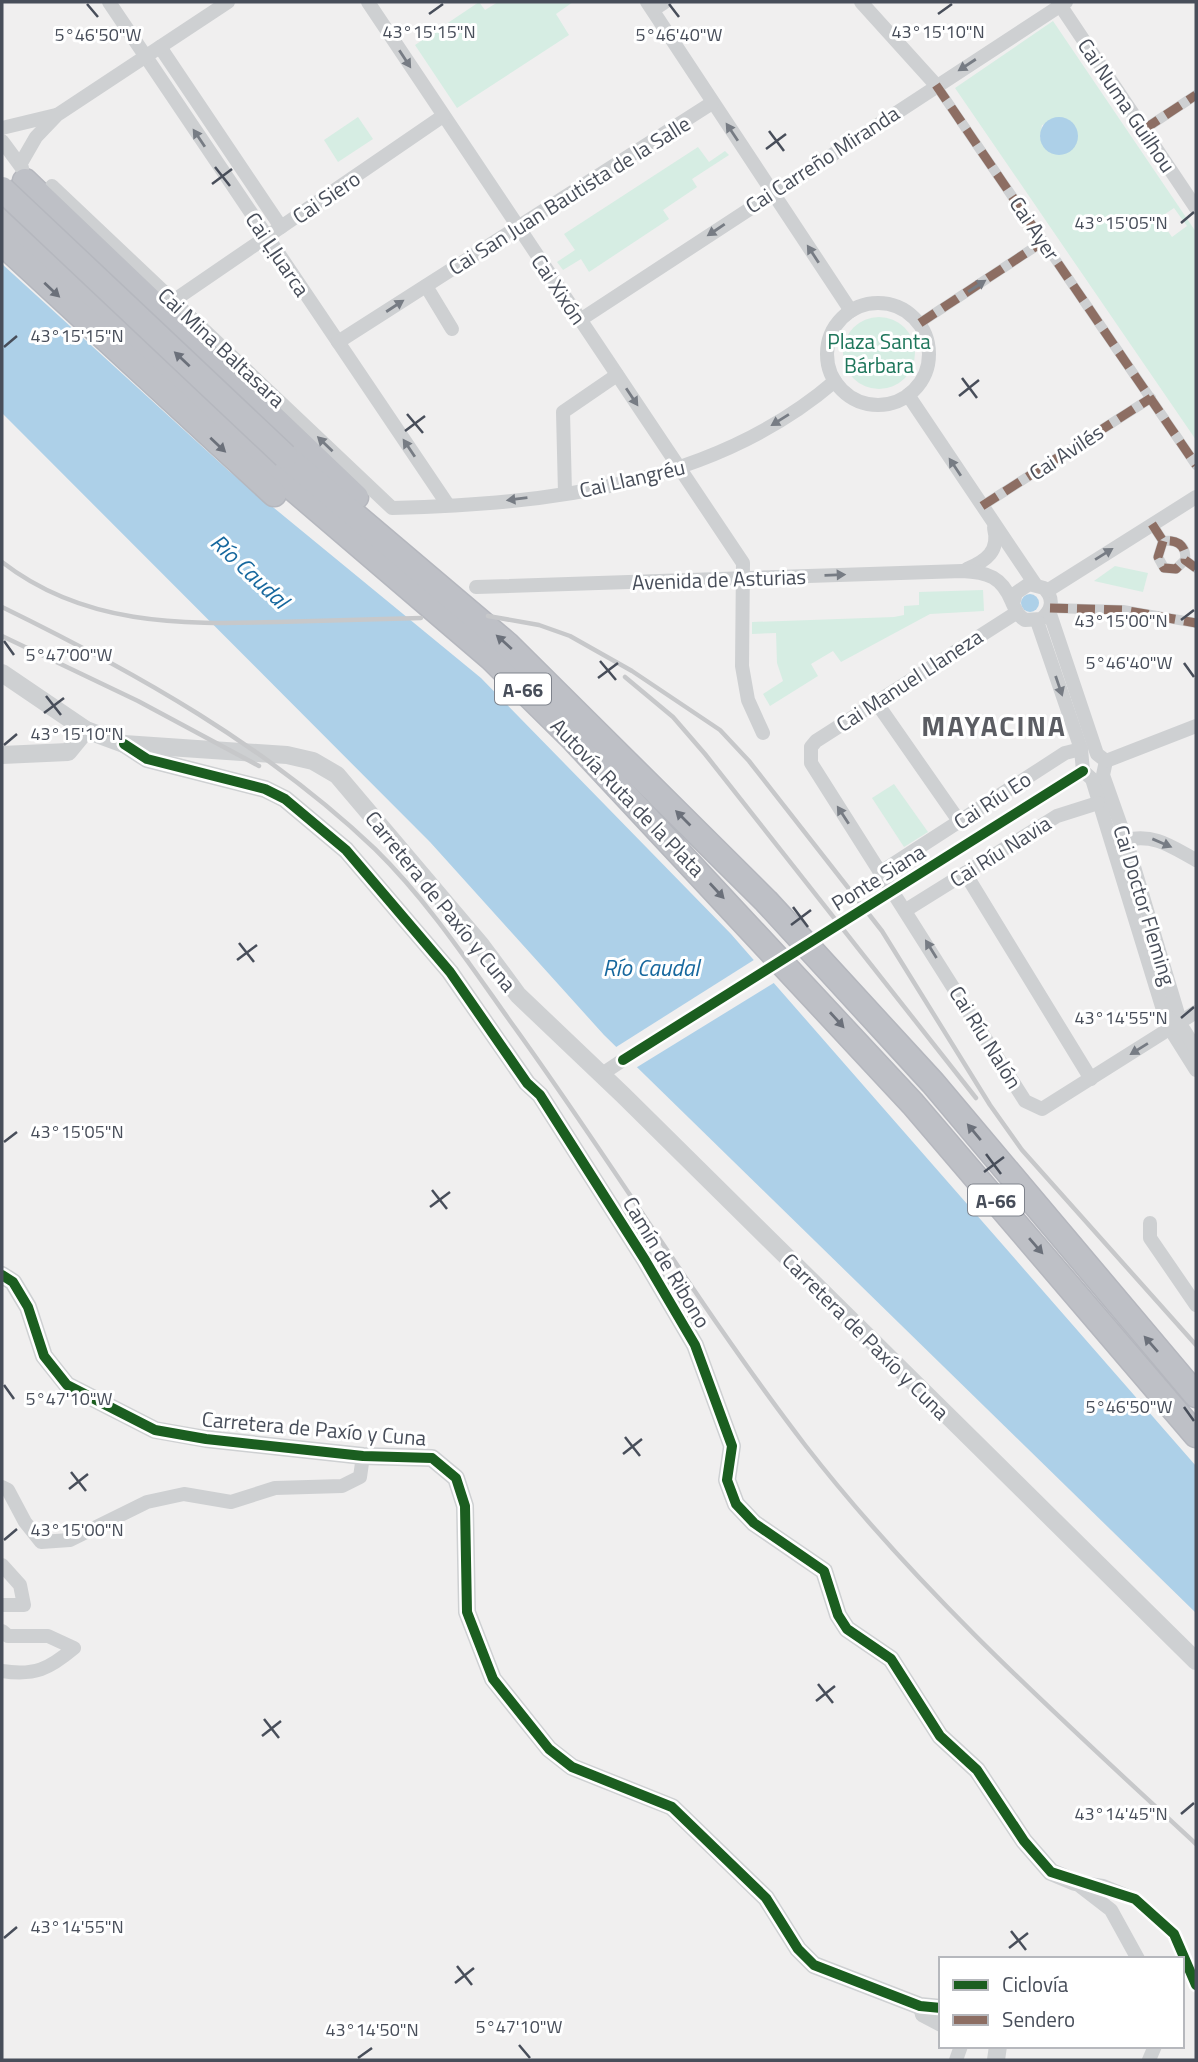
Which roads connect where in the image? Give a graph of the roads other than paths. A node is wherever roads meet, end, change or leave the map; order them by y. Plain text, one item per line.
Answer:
1 (109, 2) edge
2 (228, 2) edge
3 (368, 2) edge
4 (861, 2) edge
5 (1061, 3) edge
6 (655, 4) edge
7 (160, 47) junction
8 (145, 57) junction
9 (936, 85) junction
10 (1196, 95) edge
11 (712, 103) junction
12 (57, 115) junction
13 (443, 117) junction
14 (2, 128) edge
15 (1143, 130) junction
16 (2, 141) edge
17 (16, 178) edge
18 (52, 186) dead end
19 (773, 192) junction
20 (1196, 208) edge
21 (2, 216) edge
22 (517, 227) junction
23 (281, 228) junction
24 (267, 237) junction
25 (1044, 241) junction
26 (2, 243) edge
27 (426, 286) junction
28 (173, 301) junction
29 (851, 311) junction
30 (580, 320) junction
31 (920, 323) junction
32 (452, 329) dead end
33 (338, 342) junction
34 (617, 375) junction
35 (835, 381) junction
36 (908, 395) junction
37 (1151, 398) junction
38 (281, 465) junction
39 (1196, 465) edge
40 (681, 470) junction
41 (565, 493) junction
42 (1196, 496) edge
43 (447, 505) junction
44 (982, 506) junction
45 (392, 508) joint
46 (991, 519) junction
47 (1152, 524) junction
48 (1163, 541) junction
49 (1185, 560) junction
50 (1196, 568) edge
51 (962, 571) junction
52 (424, 573) junction
53 (743, 578) junction
54 (476, 587) dead end
55 (1041, 588) junction
56 (1015, 608) junction
57 (1050, 609) junction
58 (1037, 621) junction
59 (1196, 622) edge
60 (491, 658) junction
61 (2, 673) edge
62 (876, 702) junction
63 (1196, 726) edge
64 (86, 730) junction
65 (763, 733) dead end
66 (124, 744) junction
67 (2, 755) edge
68 (1092, 764) junction
69 (1098, 803) junction
70 (959, 821) junction
71 (1126, 840) junction
72 (1196, 860) edge
73 (881, 872) junction
74 (965, 873) junction
75 (906, 910) junction
76 (1196, 1012) edge
77 (1176, 1025) junction
78 (1196, 1049) edge
79 (1196, 1070) edge
80 (601, 1074) junction
81 (1091, 1079) junction
82 (1150, 1223) dead end
83 (2, 1275) edge
84 (1196, 1305) edge
85 (1196, 1395) edge
86 (1196, 1435) edge
87 (363, 1456) junction
88 (2, 1487) edge
89 (2, 1565) edge
90 (2, 1605) edge
91 (2, 1631) edge
92 (1196, 1661) edge
93 (2, 1671) edge
94 (1075, 1882) junction
95 (1137, 1957) edge
96 (1184, 1957) edge
97 (1184, 1957) edge
98 (1196, 1985) edge
99 (920, 2006) junction
100 (939, 2008) edge
101 (939, 2024) edge

1 - 8 street, Cai Ḷḷuarca
2 - 7 street
3 -> 13 street, Cai Xixón
4 - 9 street, Cai Ayer
5 -> 9 street, Cai Carreño Miranda
5 - 15 street, Cai Numa Guilhou
6 - 11 street
7 - 8 street
7 - 23 street
8 - 12 street
24 -> 8 street, Cai Ḷḷuarca
9 - 19 street, Cai Carreño Miranda
9 - 25 street, Cai Ayer
10 - 15 street
19 -> 11 street
11 - 22 street, Cai San Juan Bautista de la Salle
12 - 14 street
12 - 17 street
13 - 22 street, Cai Xixón
13 - 23 street, Cai Siero
15 - 20 street, Cai Numa Guilhou
16 - 17 street
17 - 21 street
38 -> 17 highway, Autovía Ruta de la Plata / A-66, bridge
17 - 52 highway
18 - 28 street, Cai Mina Baltasara
29 -> 19 street
19 -> 30 street, Cai Carreño Miranda
21 - 38 highway, Autovía Ruta de la Plata / A-66
22 - 27 street, Cai San Juan Bautista de la Salle
22 - 30 street, Cai Xixón
23 - 24 street, Cai Siero
24 - 28 street, Cai Siero
24 - 33 street, Cai Ḷḷuarca
31 -> 25 street
25 - 37 street, Cai Ayer
26 -> 60 highway
27 - 32 street, Cai San Juan Bautista de la Salle
33 -> 27 street, Cai San Juan Bautista de la Salle
45 -> 28 street, Cai Mina Baltasara
29 - 31 street
29 - 35 street
30 - 34 street, Cai Xixón
31 - 36 street
43 -> 33 street, Cai Ḷḷuarca
34 -> 40 street, Cai Xixón
34 - 41 street
35 - 36 street
35 -> 40 street, Cai Llangréu
44 -> 36 street
37 - 39 street, Cai Ayer
37 - 44 street, Cai Avilés
38 - 52 highway, Autovía Ruta de la Plata / A-66
38 - 60 highway, Autovía Ruta de la Plata / A-66
40 - 41 street, Cai Llangréu
40 - 53 street, Cai Xixón
41 -> 43 street, Cai Llangréu
42 - 47 street
43 - 45 street, Cai Llangréu
44 - 46 street
46 - 51 street, Avenida de Asturias
46 - 55 street
47 - 48 street
55 -> 47 street
48 - 49 street
48 - 49 street
49 - 50 street
53 -> 51 street, Avenida de Asturias
51 - 56 street, Avenida de Asturias
85 -> 52 highway, Autovía Ruta de la Plata / A-66
53 - 54 street, Avenida de Asturias
53 - 65 street
55 - 56 street
55 - 57 street
56 - 58 street
56 - 62 street, Cai Manuel Llaneza
57 - 58 street
57 - 59 street
57 - 68 street, Cai Doctor Fleming
58 -> 68 street, Cai Doctor Fleming
60 -> 86 highway, Autovía Ruta de la Plata / A-66
61 - 64 street
62 - 70 street
73 -> 62 street, Cai Manuel Llaneza
63 - 68 street
64 - 66 street
64 - 67 street
66 - 80 street, Carretera de Paxío y Cuna
66 - 94 street, Camín de Ribono
68 - 69 street, Cai Doctor Fleming
68 - 70 street, Cai Ríu Eo
68 - 71 street, Cai Doctor Fleming
68 - 80 street, Ponte Siana, bridge
69 - 74 street, Cai Ríu Navia
69 - 77 street, Cai Doctor Fleming
70 - 73 street, Cai Ríu Eo
71 -> 72 street
71 - 77 street, Cai Doctor Fleming
73 - 75 street
74 - 75 street, Cai Ríu Navia
74 - 81 street
81 -> 75 street, Cai Ríu Nalón
76 - 77 street, Cai Ríu Nalón
77 - 78 street
77 - 79 street
77 -> 81 street, Cai Ríu Nalón
80 - 92 street, Carretera de Paxío y Cuna
82 - 84 street
83 - 87 street, Carretera de Paxío y Cuna
87 - 88 street
87 - 99 street, Carretera de Paxío y Cuna
89 - 90 street
91 - 93 street
94 - 95 street
94 - 96 street
97 - 98 street
99 - 100 street, Carretera de Paxío y Cuna
99 - 101 street

